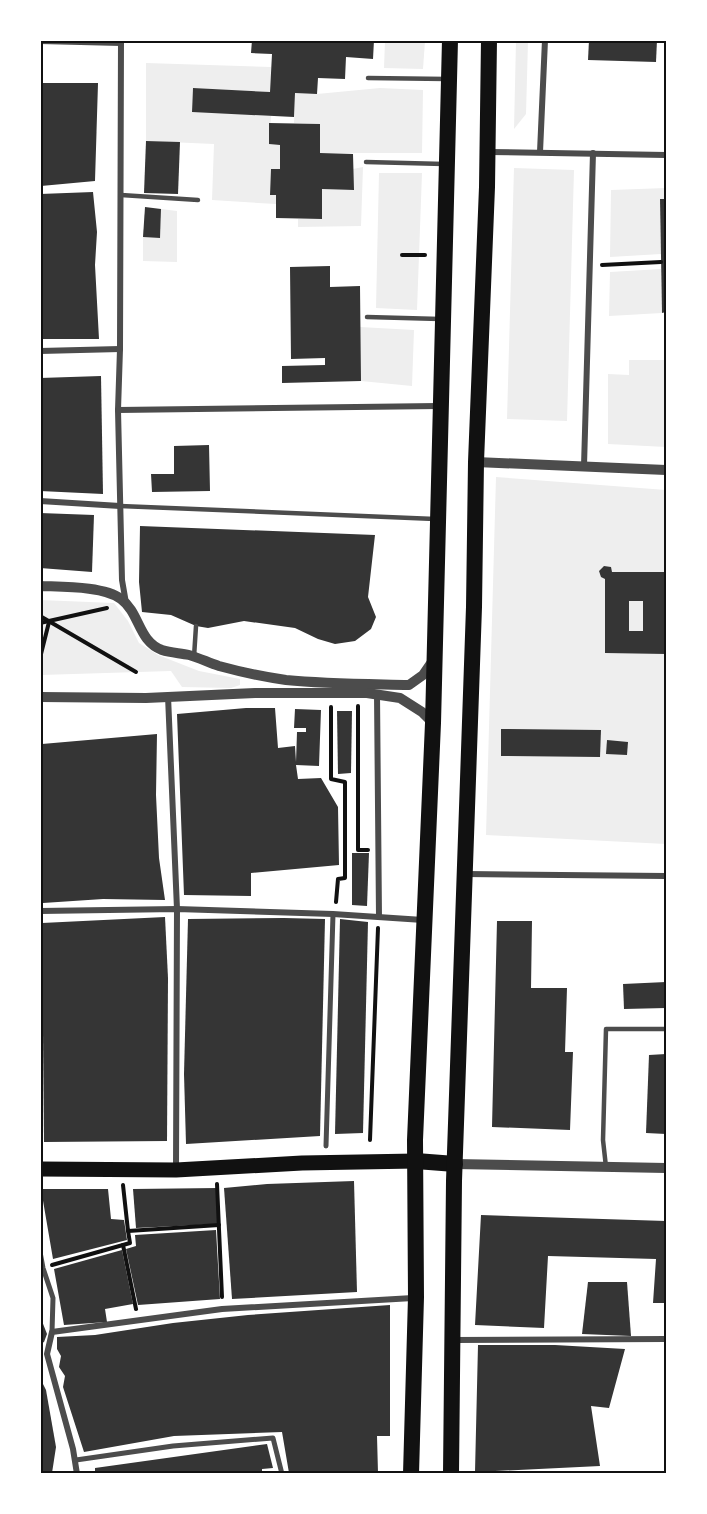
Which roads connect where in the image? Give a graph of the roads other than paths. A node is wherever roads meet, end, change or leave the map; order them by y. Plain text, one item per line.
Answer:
1 (450, 40) edge
2 (489, 40) edge
3 (545, 40) edge
4 (40, 41) edge
5 (121, 42) edge
6 (368, 78) dead end
7 (449, 79) junction
8 (488, 152) junction
9 (540, 152) junction
10 (593, 153) junction
11 (666, 155) edge
12 (366, 162) dead end
13 (447, 164) junction
14 (121, 195) junction
15 (198, 200) dead end
16 (367, 317) dead end
17 (443, 319) junction
18 (120, 350) junction
19 (40, 351) edge
20 (440, 406) junction
21 (118, 410) junction
22 (476, 462) junction
23 (584, 466) junction
24 (666, 470) edge
25 (40, 501) edge
26 (120, 506) junction
27 (438, 519) junction
28 (40, 586) edge
29 (127, 604) junction
30 (196, 626) dead end
31 (194, 657) junction
32 (435, 659) junction
33 (251, 673) junction
34 (255, 693) junction
35 (377, 694) junction
36 (168, 696) junction
37 (40, 697) edge
38 (433, 723) junction
39 (465, 874) junction
40 (666, 876) edge
41 (177, 909) junction
42 (40, 911) edge
43 (333, 914) junction
44 (379, 917) junction
45 (424, 920) junction
46 (666, 1029) edge
47 (326, 1146) dead end
48 (416, 1161) junction
49 (455, 1164) junction
50 (606, 1167) junction
51 (666, 1168) edge
52 (40, 1169) edge
53 (176, 1170) junction
54 (40, 1252) edge
55 (416, 1298) junction
56 (52, 1332) junction
57 (666, 1339) edge
58 (452, 1340) junction
59 (44, 1355) edge
60 (76, 1460) junction
61 (77, 1473) edge
62 (282, 1473) edge
63 (411, 1473) edge
64 (452, 1473) edge

1 - 7 highway
2 - 8 highway
3 - 9 street
4 - 5 street
5 - 14 street
6 - 7 lane
7 - 13 highway
8 - 9 street
8 - 22 highway
9 - 10 street
10 - 11 street
10 - 23 street
12 - 13 lane
13 - 17 highway
14 - 15 lane
14 - 18 street
16 - 17 lane
17 - 20 highway
18 - 19 street
18 - 21 street
20 - 21 street
20 - 27 highway
21 - 26 street
22 - 23 street
22 - 39 highway
23 - 24 street
25 - 26 street
26 - 27 lane
26 - 29 street
27 - 32 highway
28 - 29 street
29 - 31 street
30 - 31 lane
31 - 33 street
32 - 33 street
32 - 38 highway
33 - 34 street
34 - 35 street
34 - 36 street
35 - 38 street
35 - 44 street
36 - 37 street
36 - 41 street
38 - 45 highway
39 - 40 street
39 - 49 highway
41 - 42 street
41 - 43 street
41 - 53 street
43 - 44 street
43 - 47 street
44 - 45 street
45 - 48 highway
46 - 50 lane
48 - 49 highway
48 - 53 main road
48 - 55 highway
49 - 50 street
49 - 58 highway
50 - 51 street
52 - 53 main road
54 - 56 street
55 - 56 street
55 - 63 highway
56 - 59 street
57 - 58 street
58 - 64 highway
59 - 60 street
60 - 61 street
60 - 62 street

